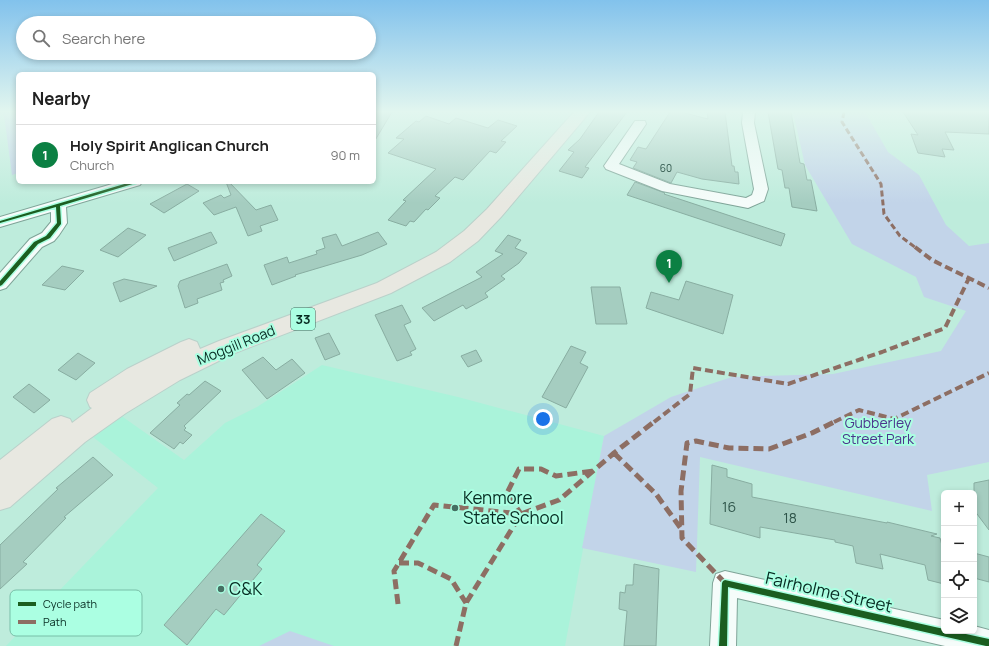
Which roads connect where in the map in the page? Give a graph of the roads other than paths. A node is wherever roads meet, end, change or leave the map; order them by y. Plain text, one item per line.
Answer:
1 (542, 142) edge
2 (556, 142) edge
3 (627, 142) edge
4 (752, 142) edge
5 (128, 184) edge
6 (58, 205) junction
7 (41, 210) junction
8 (0, 222) edge
9 (36, 243) junction
10 (0, 284) edge
11 (0, 476) edge
12 (0, 497) edge
13 (985, 644) edge
14 (723, 646) edge

1 - 11 highway, Moggill Road / 33
2 - 12 highway, Moggill Road / 33
3 - 4 street
5 - 6 street
6 - 7 street
6 - 9 street
7 - 8 street
7 - 9 street
9 - 10 street
13 - 14 street, Fairholme Street

